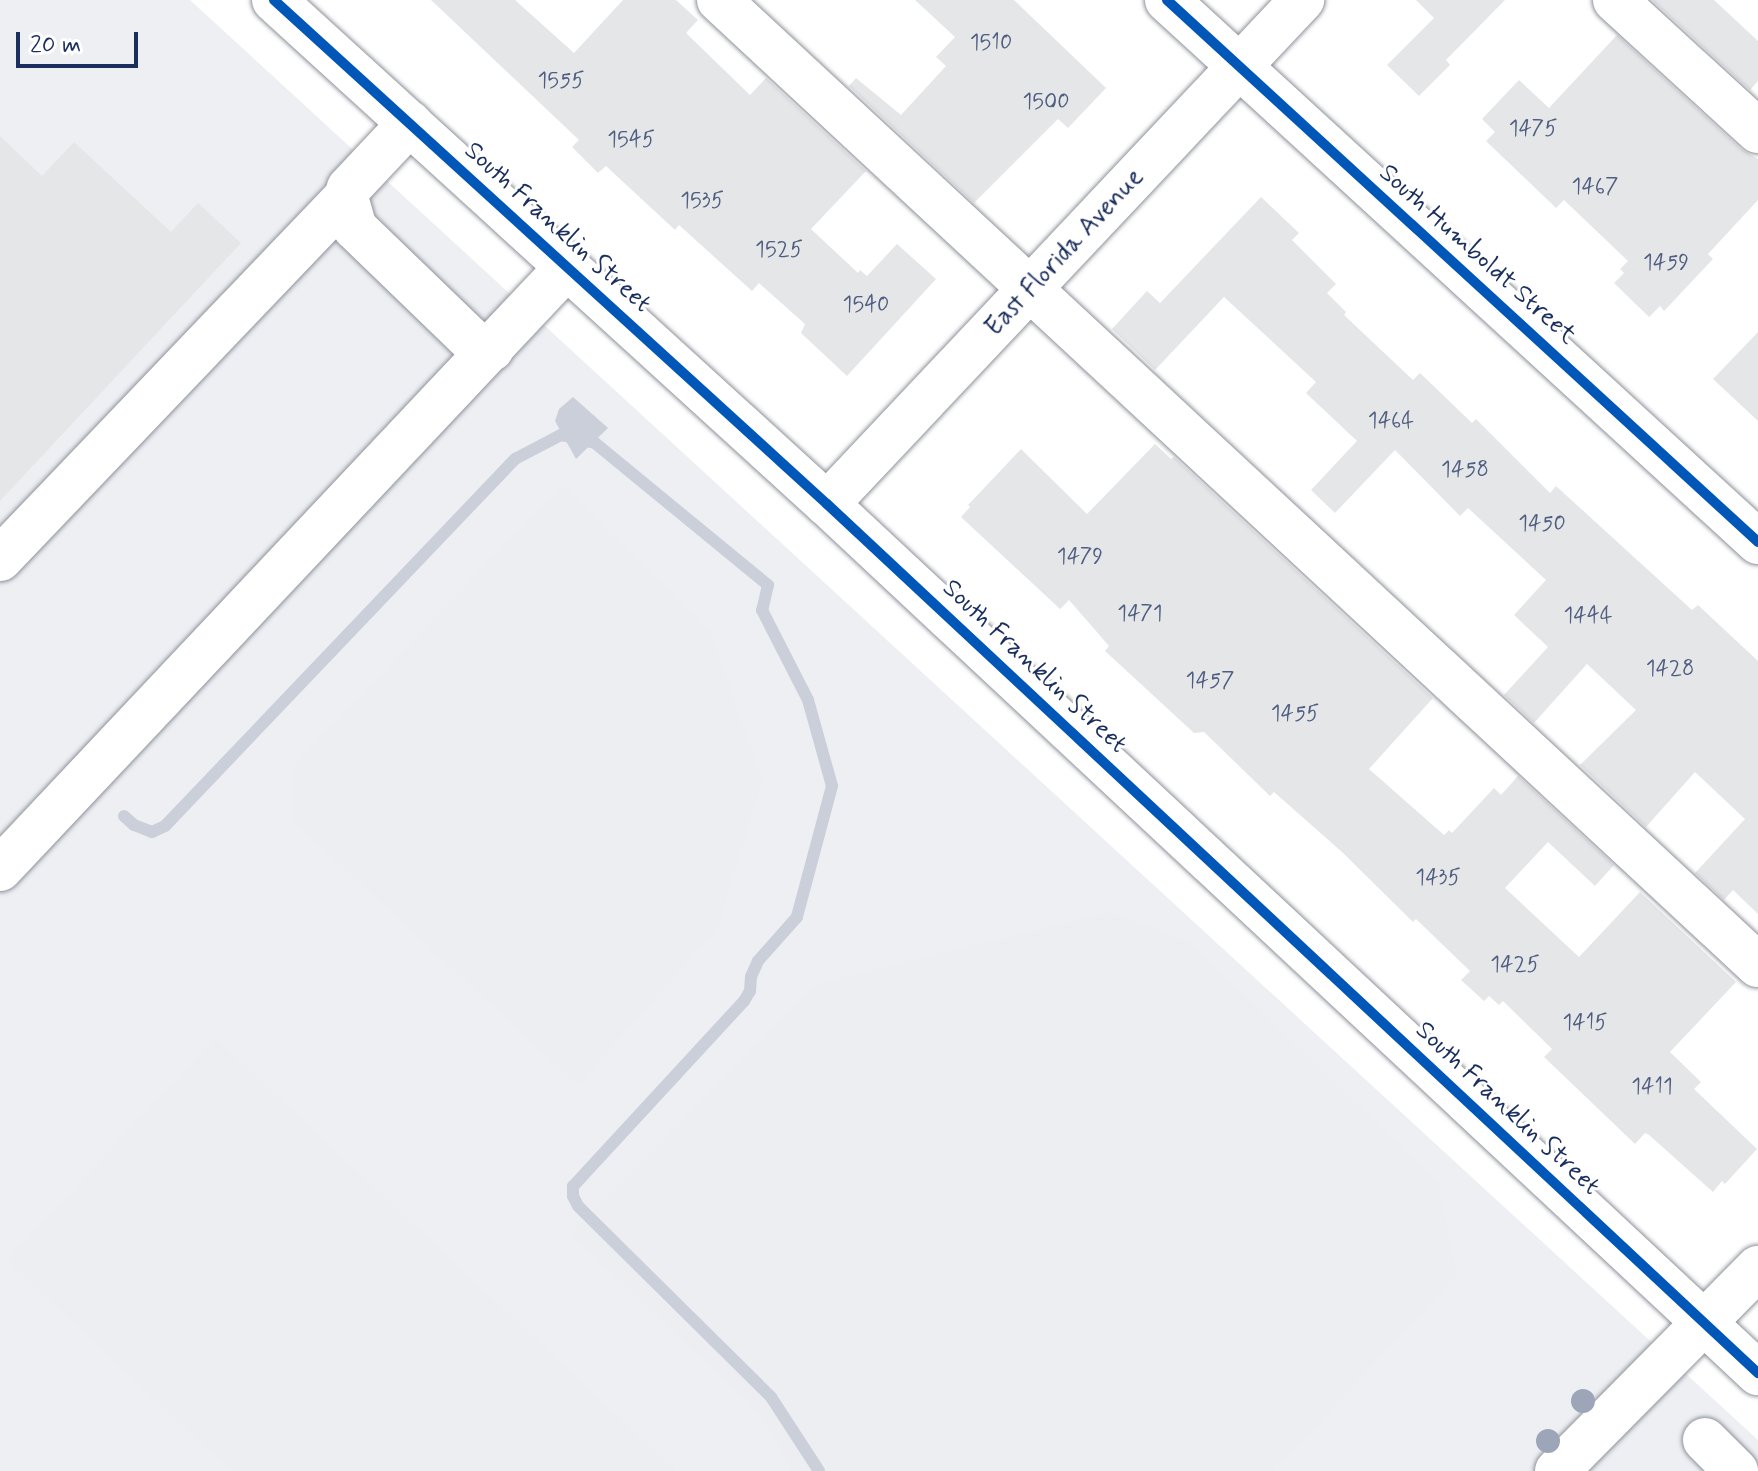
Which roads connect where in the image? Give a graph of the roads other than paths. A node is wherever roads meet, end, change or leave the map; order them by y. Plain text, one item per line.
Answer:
1 (274, 0) edge
2 (719, 0) edge
3 (1167, 0) edge
4 (1302, 0) edge
5 (1615, 0) edge
6 (1238, 67) junction
7 (410, 123) junction
8 (1758, 131) edge
9 (346, 197) junction
10 (567, 267) junction
11 (1033, 289) junction
12 (492, 349) junction
13 (827, 504) junction
14 (1758, 542) edge
15 (0, 559) edge
16 (0, 869) edge
17 (1758, 965) edge
18 (1758, 1268) edge
19 (1706, 1324) junction
20 (1758, 1373) edge
21 (1705, 1440) dead end
22 (1557, 1471) edge
23 (1736, 1471) edge

1 - 7 street, South Franklin Street
2 - 11 street
3 - 6 street, South Humboldt Street
4 - 6 street, East Florida Avenue
5 - 8 street
6 - 11 street, East Florida Avenue
6 - 14 street, South Humboldt Street
7 - 9 street
7 - 10 street, South Franklin Street
9 - 12 street
9 - 15 street
10 - 12 street
10 - 13 street, South Franklin Street
11 - 13 street, East Florida Avenue
11 - 17 street
12 - 16 street
13 - 19 street, South Franklin Street
18 - 19 street
19 - 20 street, South Franklin Street
19 - 22 street
21 - 23 street

